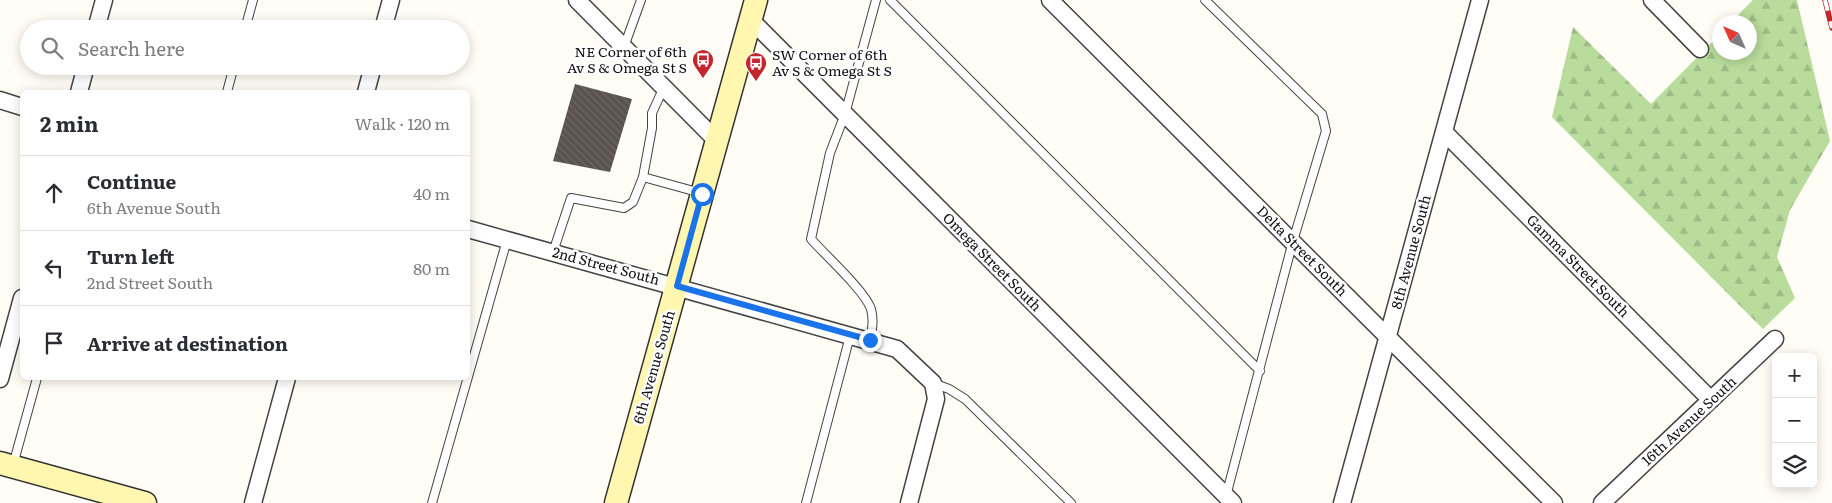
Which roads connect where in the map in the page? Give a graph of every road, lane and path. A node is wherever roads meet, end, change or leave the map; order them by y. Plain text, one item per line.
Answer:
1 (104, 0) edge
2 (253, 0) edge
3 (391, 0) edge
4 (577, 0) edge
5 (641, 0) edge
6 (876, 0) edge
7 (890, 0) edge
8 (1050, 0) edge
9 (1205, 0) edge
10 (1480, 0) edge
11 (1652, 0) edge
12 (754, 10) edge
13 (98, 20) edge
14 (247, 20) edge
15 (385, 20) edge
16 (624, 47) junction
17 (1700, 49) dead end
18 (84, 75) edge
19 (232, 75) edge
20 (371, 75) edge
21 (664, 87) junction
22 (80, 90) edge
23 (228, 90) edge
24 (367, 90) edge
25 (0, 100) edge
26 (20, 106) edge
27 (845, 114) junction
28 (1444, 132) junction
29 (717, 141) junction
30 (643, 177) junction
31 (702, 194) junction
32 (470, 230) edge
33 (506, 240) junction
34 (1293, 241) junction
35 (553, 252) junction
36 (677, 286) junction
37 (20, 305) edge
38 (851, 335) junction
39 (1388, 337) junction
40 (1775, 339) dead end
41 (870, 340) junction
42 (470, 368) edge
43 (1260, 371) junction
44 (0, 379) edge
45 (36, 380) edge
46 (287, 380) edge
47 (467, 380) edge
48 (933, 383) junction
49 (1711, 400) junction
50 (6, 465) edge
51 (108, 498) edge
52 (1229, 500) edge
53 (145, 503) edge
54 (253, 503) edge
55 (432, 503) edge
56 (616, 503) edge
57 (806, 503) edge
58 (909, 503) edge
59 (1071, 503) edge
60 (1342, 503) edge
61 (1554, 503) edge
62 (1602, 503) edge

1 - 13 street
2 - 14 lane
3 - 15 street
4 - 16 street
5 - 16 lane
6 - 27 lane
7 - 43 lane
8 - 34 street, Delta Street South
9 - 34 lane
10 - 28 street, 8th Avenue South
11 - 17 street
12 - 27 street, Omega Street South
12 - 29 main road, 6th Avenue South
16 - 21 street
18 - 22 street
19 - 23 lane
20 - 24 street
21 - 29 street
21 - 30 lane
25 - 26 street
27 - 41 lane
27 - 52 street, Omega Street South
28 - 39 street, 8th Avenue South
28 - 49 street, Gamma Street South
29 - 31 main road, 6th Avenue South
30 - 31 lane
30 - 35 lane
31 - 36 main road, 6th Avenue South
32 - 33 street, 2nd Street South
33 - 35 street, 2nd Street South
33 - 42 lane
34 - 39 street, Delta Street South
34 - 43 lane
35 - 36 street, 2nd Street South
36 - 38 street, 2nd Street South
36 - 56 main road, 6th Avenue South
37 - 44 street
38 - 41 street, 2nd Street South
38 - 57 lane
39 - 60 street, 8th Avenue South
39 - 61 street, Delta Street South
40 - 49 street, 16th Avenue South
41 - 48 street, 2nd Street South
43 - 52 lane
45 - 50 lane
46 - 54 street
47 - 55 lane
48 - 58 street
48 - 59 lane
49 - 62 street, 16th Avenue South
50 - 51 main road
51 - 53 main road

